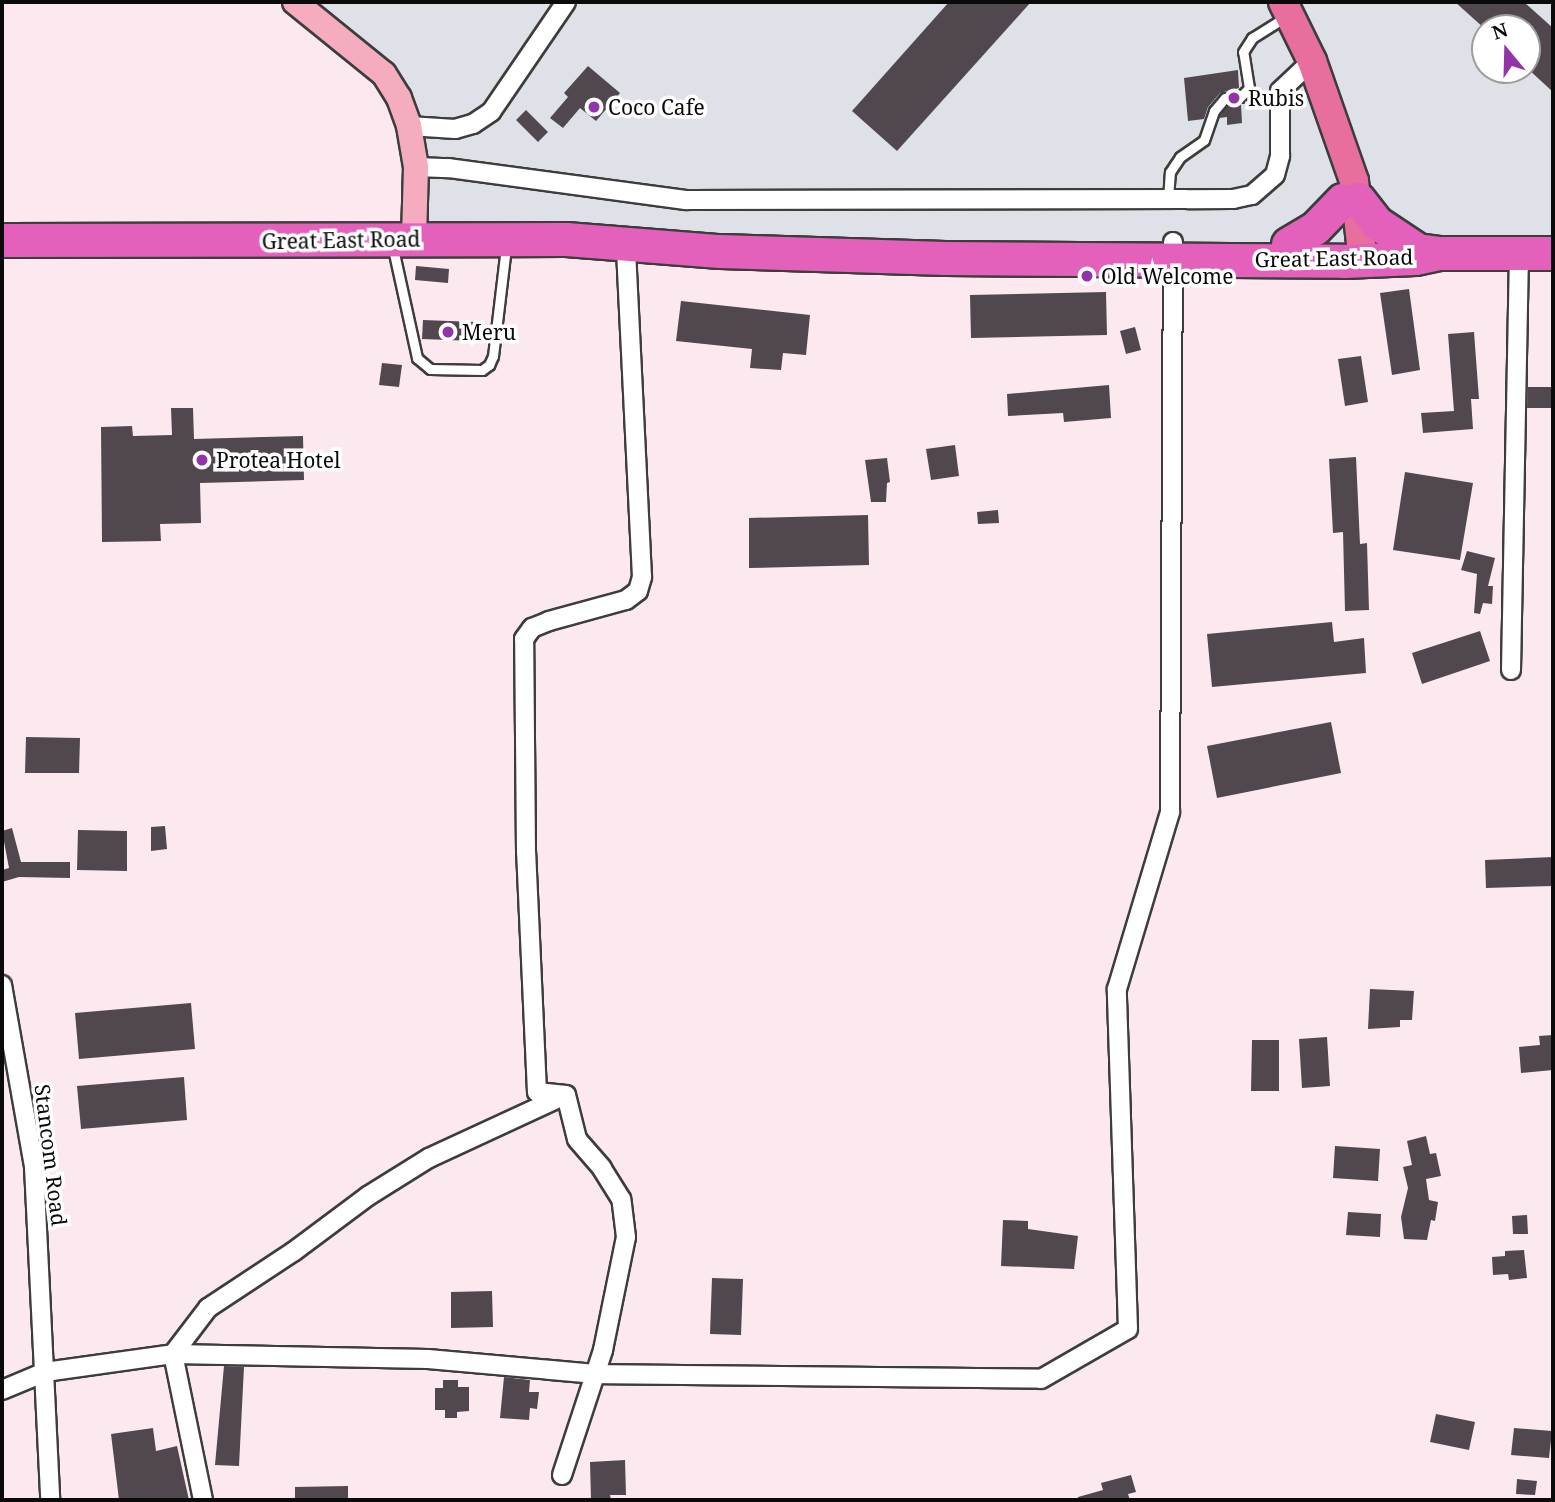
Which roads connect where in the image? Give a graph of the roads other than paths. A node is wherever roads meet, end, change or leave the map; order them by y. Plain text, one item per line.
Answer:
1 (295, 2) edge
2 (566, 2) edge
3 (1287, 8) edge
4 (1312, 61) junction
5 (409, 126) junction
6 (416, 167) junction
7 (1168, 199) junction
8 (1350, 199) junction
9 (402, 239) junction
10 (2, 240) edge
11 (507, 240) junction
12 (626, 244) junction
13 (1288, 244) junction
14 (1173, 250) junction
15 (1427, 251) junction
16 (1520, 253) junction
17 (1553, 253) edge
18 (1353, 254) junction
19 (1510, 670) dead end
20 (2, 985) edge
21 (566, 1094) junction
22 (173, 1354) junction
23 (45, 1372) junction
24 (595, 1374) junction
25 (2, 1390) edge
26 (562, 1475) dead end
27 (50, 1500) edge
28 (203, 1500) edge

1 - 5 street
2 - 5 street
3 - 4 main road
3 - 7 lane
4 - 7 street
4 - 8 main road
5 - 6 street
6 - 7 street
6 - 9 street
8 - 13 highway
8 - 15 highway
8 - 18 main road
9 - 10 highway, Great East Road
9 - 11 highway, Great East Road
9 - 11 lane
11 - 12 highway, Great East Road
12 - 14 highway, Great East Road
12 - 21 street
13 - 14 highway, Great East Road
13 - 18 highway, Great East Road
14 - 18 highway, Great East Road
14 - 24 street
15 - 16 highway, Great East Road
15 - 18 highway, Great East Road
16 - 17 highway, Great East Road
16 - 19 street
20 - 23 street, Stancom Road
21 - 22 street
21 - 24 street
22 - 23 street
22 - 24 street
22 - 28 street
23 - 25 street
23 - 27 street, Stancom Road
24 - 26 street

